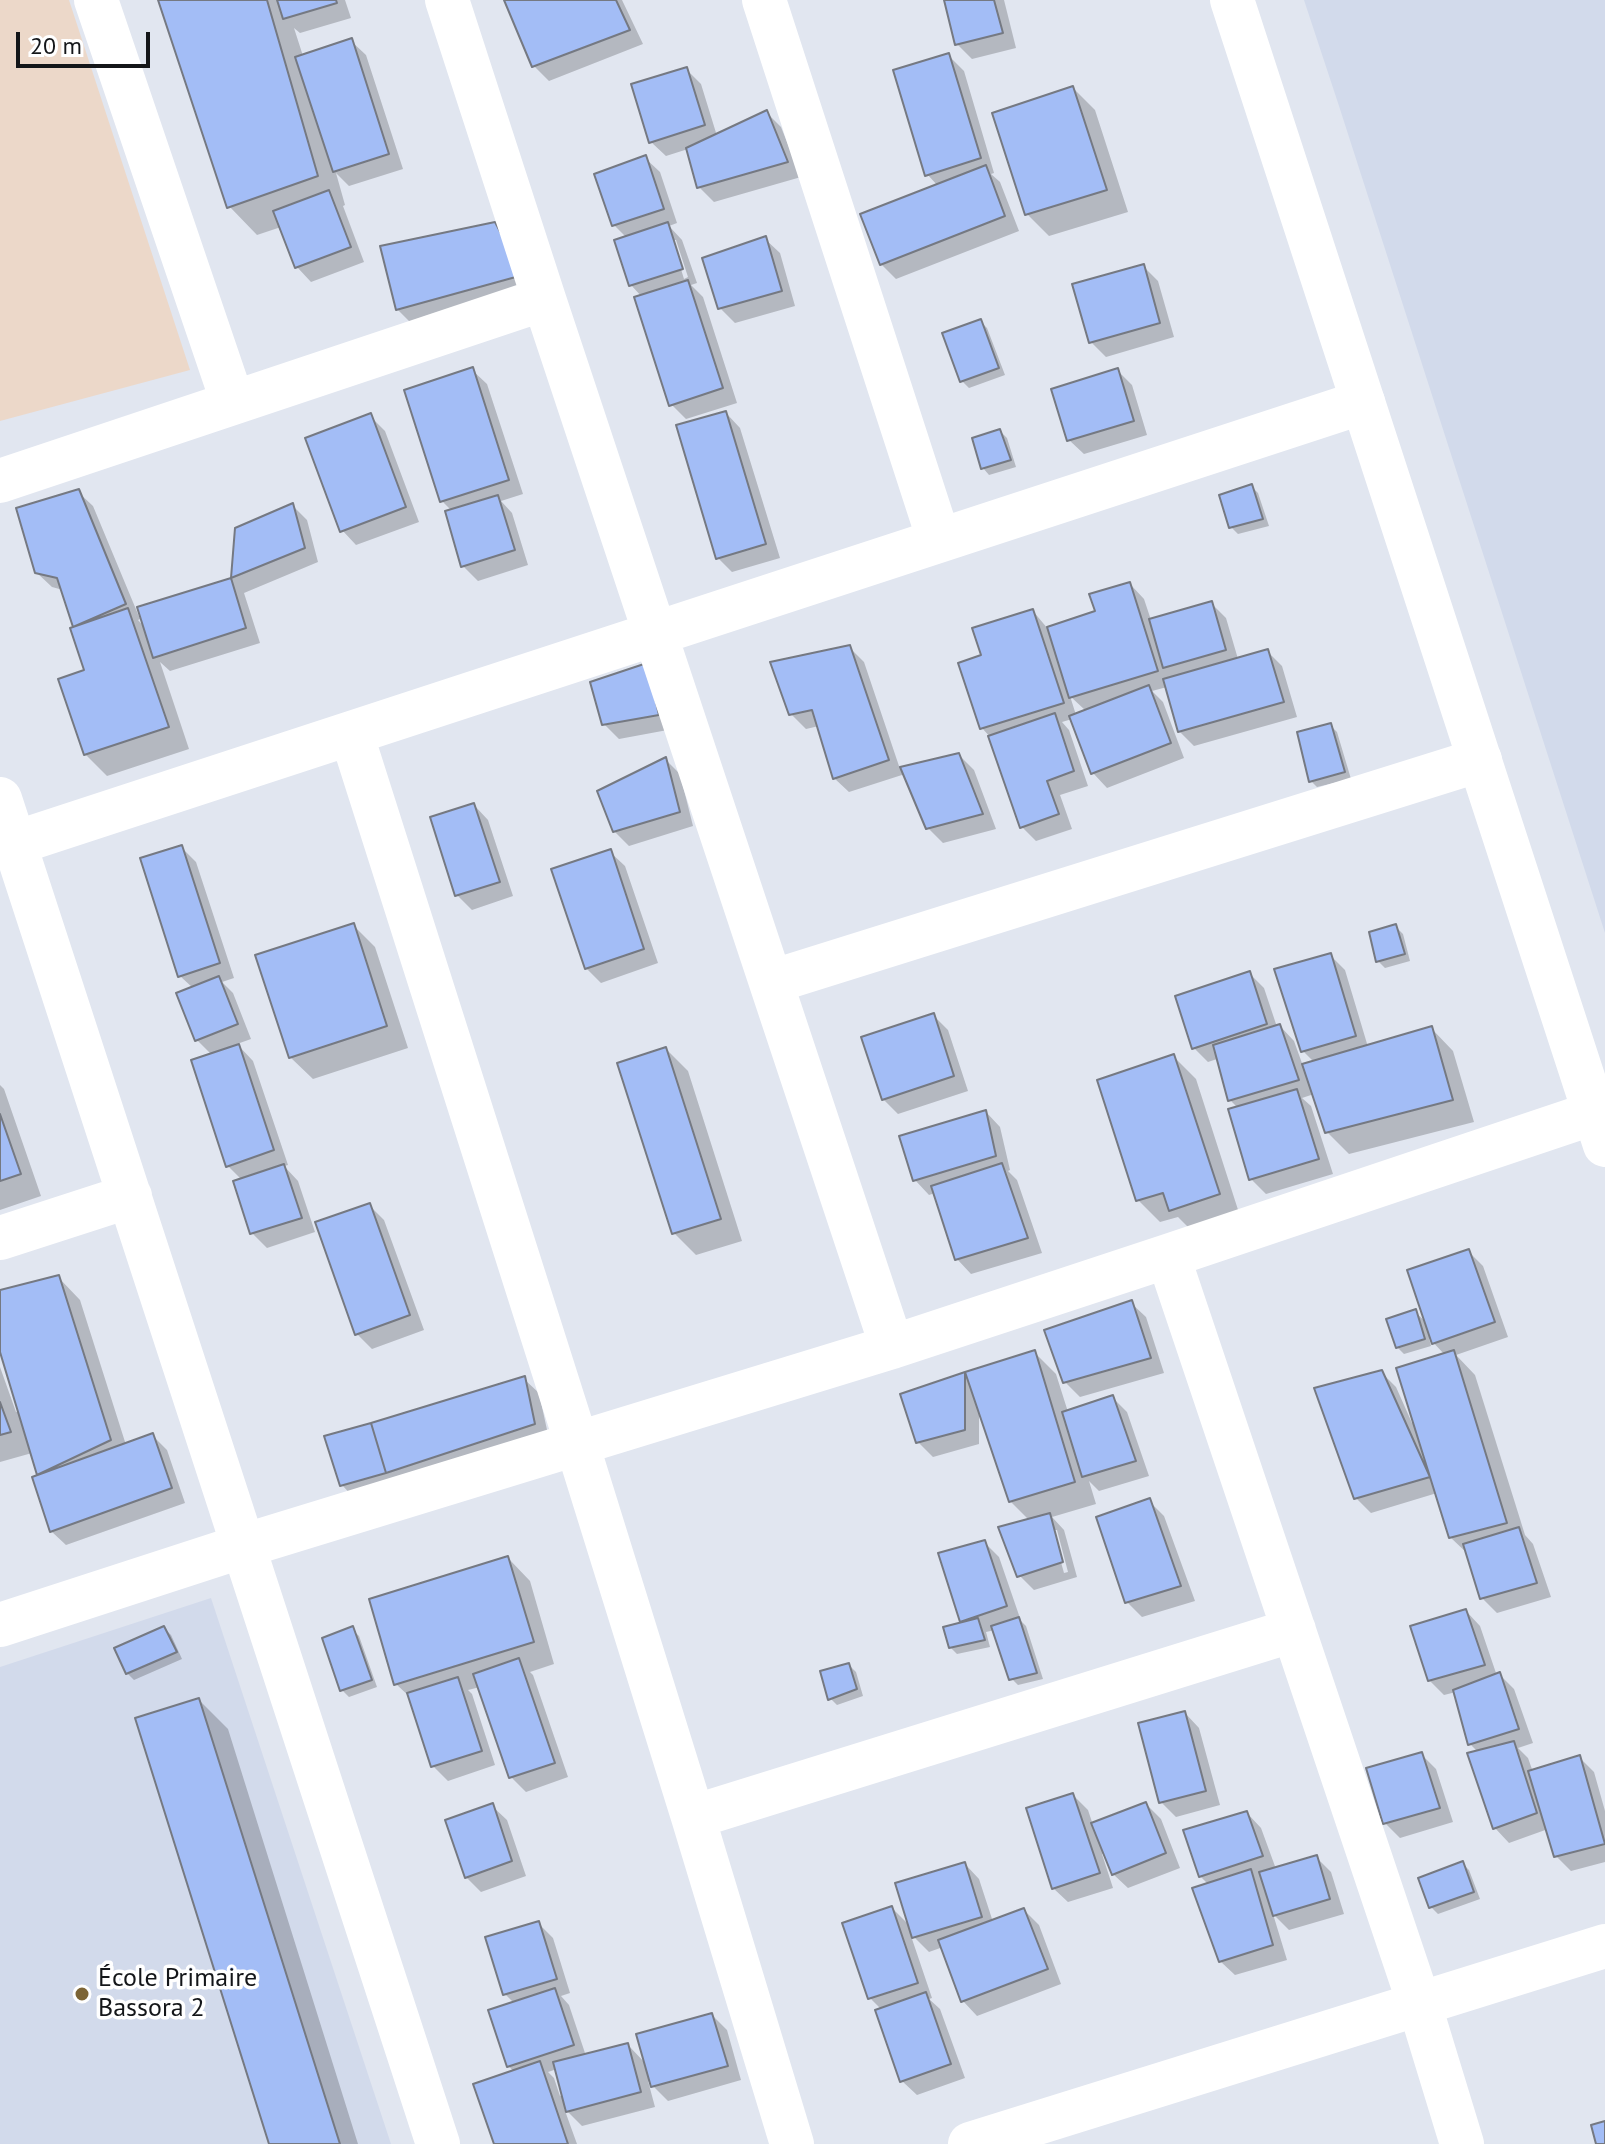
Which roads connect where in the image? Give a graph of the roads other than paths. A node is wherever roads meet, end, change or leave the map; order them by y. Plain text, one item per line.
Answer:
1 (96, 0) edge
2 (447, 0) edge
3 (764, 0) edge
4 (1232, 0) edge
5 (544, 299) junction
6 (1363, 402) junction
7 (233, 403) junction
8 (0, 481) edge
9 (939, 540) junction
10 (655, 633) junction
11 (351, 733) junction
12 (1480, 760) junction
13 (0, 799) edge
14 (7, 846) edge
15 (771, 982) junction
16 (1600, 1129) edge
17 (130, 1196) junction
18 (0, 1238) edge
19 (1168, 1256) junction
20 (892, 1347) junction
21 (577, 1444) junction
22 (243, 1546) junction
23 (0, 1625) edge
24 (1294, 1630) junction
25 (693, 1817) junction
26 (1605, 1946) edge
27 (1419, 2003) junction
28 (438, 2144) edge
29 (792, 2144) edge
30 (970, 2144) edge
31 (1462, 2144) edge

1 - 7 street
2 - 5 street
3 - 9 street
4 - 6 street
5 - 7 street
5 - 10 street
6 - 9 street
6 - 12 street
7 - 8 street
9 - 10 street
10 - 11 street
10 - 15 street
11 - 14 street
11 - 21 street
12 - 15 street
12 - 16 street
13 - 14 street
14 - 17 street
15 - 20 street
16 - 19 street
17 - 18 street
17 - 22 street
19 - 20 street
19 - 24 street
20 - 21 street
21 - 22 street
21 - 25 street
22 - 23 street
22 - 28 street
24 - 25 street
24 - 27 street
25 - 29 street
26 - 27 street
27 - 30 street
27 - 31 street

